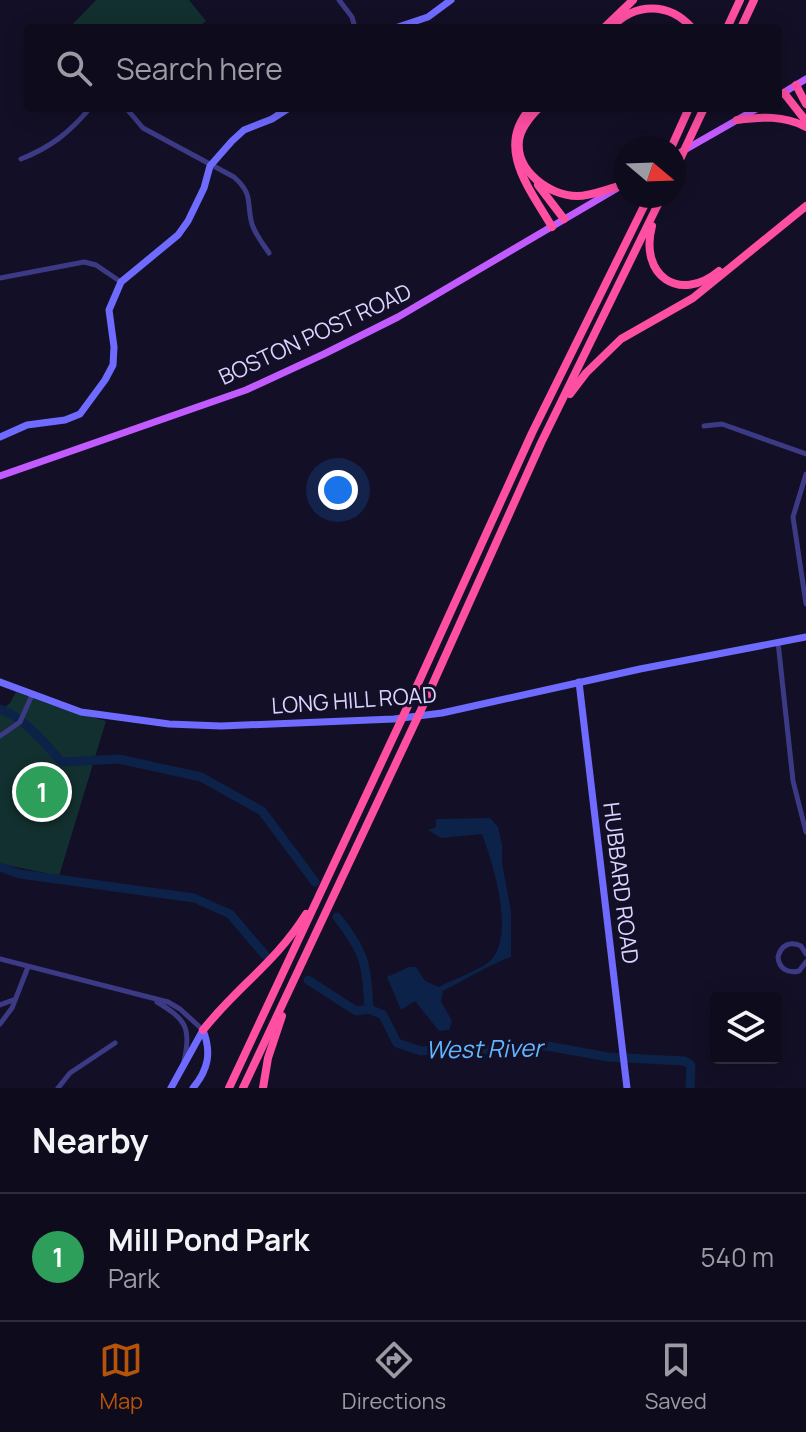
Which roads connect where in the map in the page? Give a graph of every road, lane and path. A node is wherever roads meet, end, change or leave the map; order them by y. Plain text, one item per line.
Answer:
1 (339, 0) edge
2 (451, 0) edge
3 (633, 0) edge
4 (740, 0) edge
5 (754, 0) edge
6 (354, 24) edge
7 (407, 24) edge
8 (608, 24) edge
9 (616, 24) edge
10 (688, 24) edge
11 (729, 24) edge
12 (743, 24) edge
13 (806, 79) edge
14 (796, 85) junction
15 (782, 94) edge
16 (782, 96) edge
17 (806, 104) edge
18 (86, 112) edge
19 (129, 112) edge
20 (283, 112) edge
21 (528, 112) edge
22 (535, 112) edge
23 (686, 112) edge
24 (702, 112) edge
25 (751, 112) edge
26 (737, 120) junction
27 (806, 121) edge
28 (806, 127) edge
29 (676, 136) edge
30 (686, 146) edge
31 (686, 149) edge
32 (21, 159) dead end
33 (210, 166) junction
34 (526, 166) junction
35 (614, 187) edge
36 (614, 190) edge
37 (806, 199) edge
38 (806, 206) edge
39 (643, 208) edge
40 (657, 208) edge
41 (659, 208) edge
42 (564, 219) junction
43 (552, 227) junction
44 (269, 253) dead end
45 (0, 278) edge
46 (121, 282) junction
47 (704, 426) dead end
48 (0, 437) edge
49 (541, 443) junction
50 (806, 454) edge
51 (806, 474) edge
52 (0, 476) edge
53 (804, 486) edge
54 (806, 604) edge
55 (806, 637) edge
56 (778, 642) junction
57 (0, 682) edge
58 (579, 682) junction
59 (32, 695) junction
60 (0, 736) edge
61 (806, 832) edge
62 (334, 864) junction
63 (806, 938) edge
64 (801, 946) junction
65 (307, 952) junction
66 (806, 954) edge
67 (0, 959) edge
68 (806, 962) edge
69 (28, 967) junction
70 (149, 998) junction
71 (14, 1000) junction
72 (0, 1005) edge
73 (0, 1024) edge
74 (203, 1030) junction
75 (115, 1043) dead end
76 (183, 1063) junction
77 (58, 1088) edge
78 (171, 1088) edge
79 (193, 1088) edge
80 (229, 1088) edge
81 (243, 1088) edge
82 (263, 1088) edge
83 (627, 1088) edge

1 - 6 street
2 - 7 street
3 - 8 highway
4 - 11 highway
5 - 12 highway
9 - 10 highway
13 - 14 main road
14 - 15 main road
14 - 17 highway
16 - 27 highway
18 - 32 street
19 - 33 street
20 - 33 street
21 - 43 highway
22 - 34 highway
23 - 29 highway
24 - 30 highway
25 - 26 main road
26 - 28 highway
26 - 31 main road
33 - 44 street
33 - 46 street
34 - 35 highway
34 - 42 highway
36 - 42 main road, BOSTON POST ROAD
37 - 41 highway
38 - 49 highway
39 - 62 highway
40 - 49 highway
42 - 43 main road, BOSTON POST ROAD
43 - 52 main road, BOSTON POST ROAD
45 - 46 street
46 - 48 street
47 - 50 street
49 - 65 highway
51 - 53 street
53 - 54 street
55 - 56 street, LONG HILL ROAD
56 - 58 street, LONG HILL ROAD
56 - 61 street
57 - 59 street, LONG HILL ROAD
58 - 59 street, LONG HILL ROAD
58 - 83 street, HUBBARD ROAD
59 - 60 street
62 - 74 highway
62 - 80 highway
63 - 64 street
64 - 66 street
64 - 68 street
65 - 81 highway
65 - 82 highway
67 - 69 street
69 - 70 street
69 - 71 street
70 - 74 street
70 - 76 street
71 - 72 street
71 - 73 street
74 - 76 street
74 - 79 street
75 - 77 street
76 - 78 street

